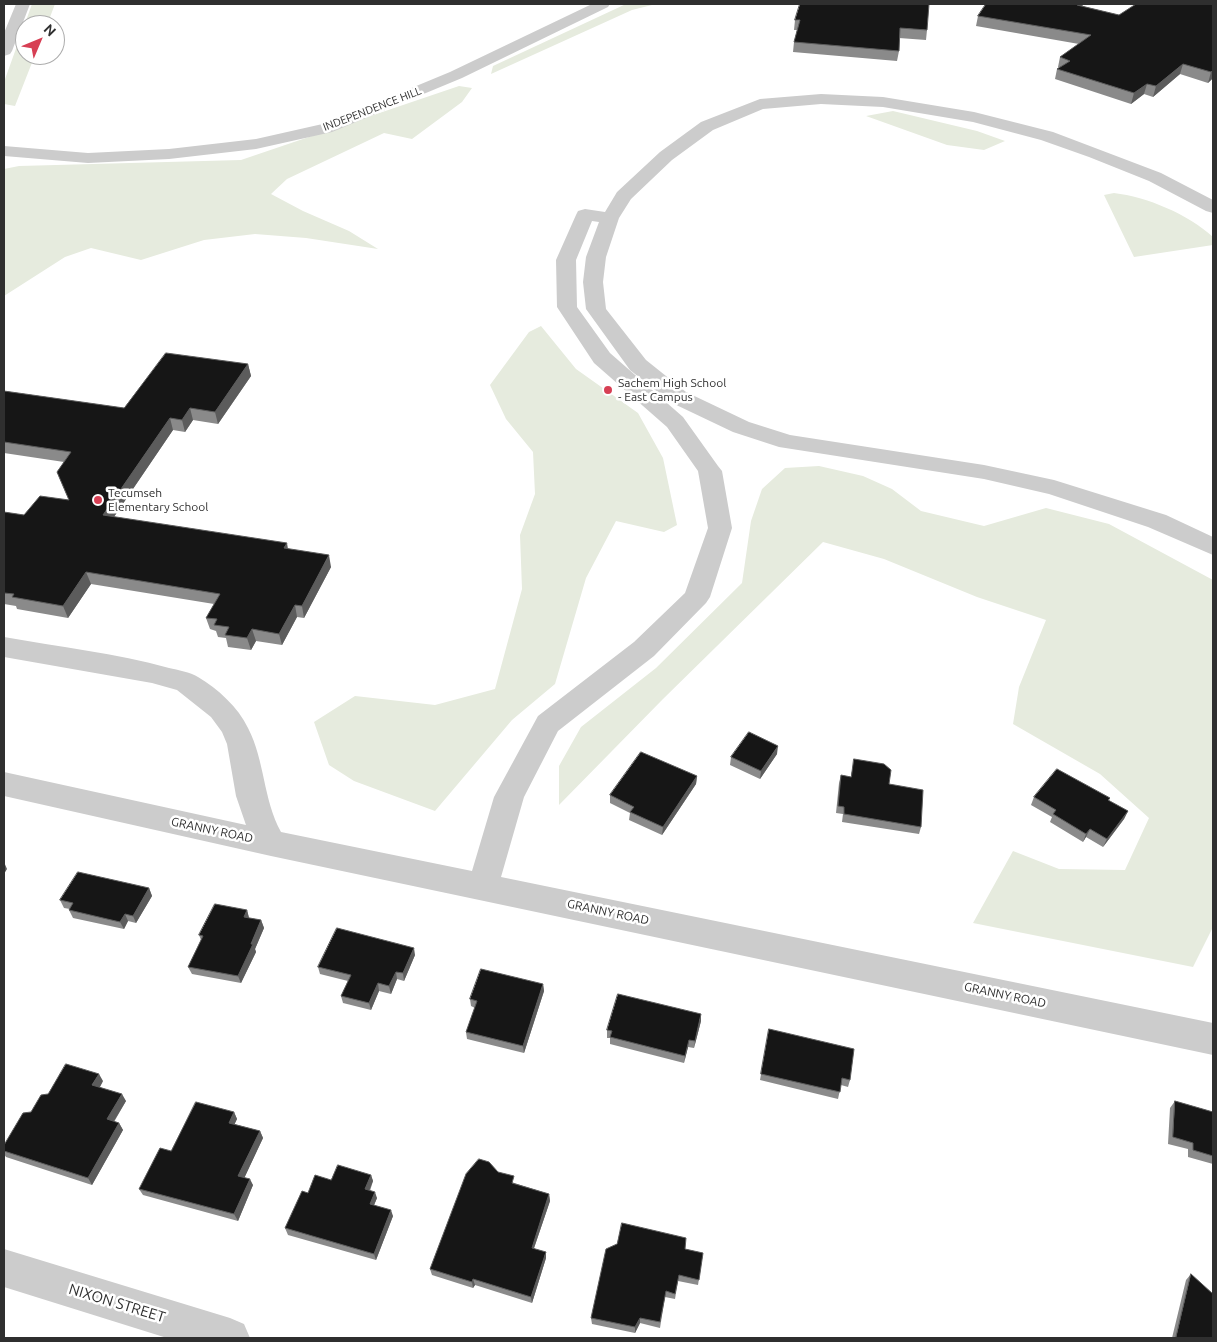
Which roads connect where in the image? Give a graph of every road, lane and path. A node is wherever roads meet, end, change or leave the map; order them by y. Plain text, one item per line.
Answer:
1 (23, 4) edge
2 (603, 4) edge
3 (4, 50) edge
4 (4, 151) edge
5 (1213, 207) edge
6 (610, 218) junction
7 (1213, 547) edge
8 (4, 647) edge
9 (4, 784) edge
10 (272, 843) junction
11 (483, 886) junction
12 (1213, 1039) edge
13 (4, 1268) edge
14 (229, 1338) edge

1 - 3 street
2 - 4 street, INDEPENDENCE HILL
5 - 6 street
6 - 7 street
6 - 11 street
8 - 10 street
9 - 10 street, GRANNY ROAD
10 - 11 street, GRANNY ROAD
11 - 12 street, GRANNY ROAD
13 - 14 street, NIXON STREET

